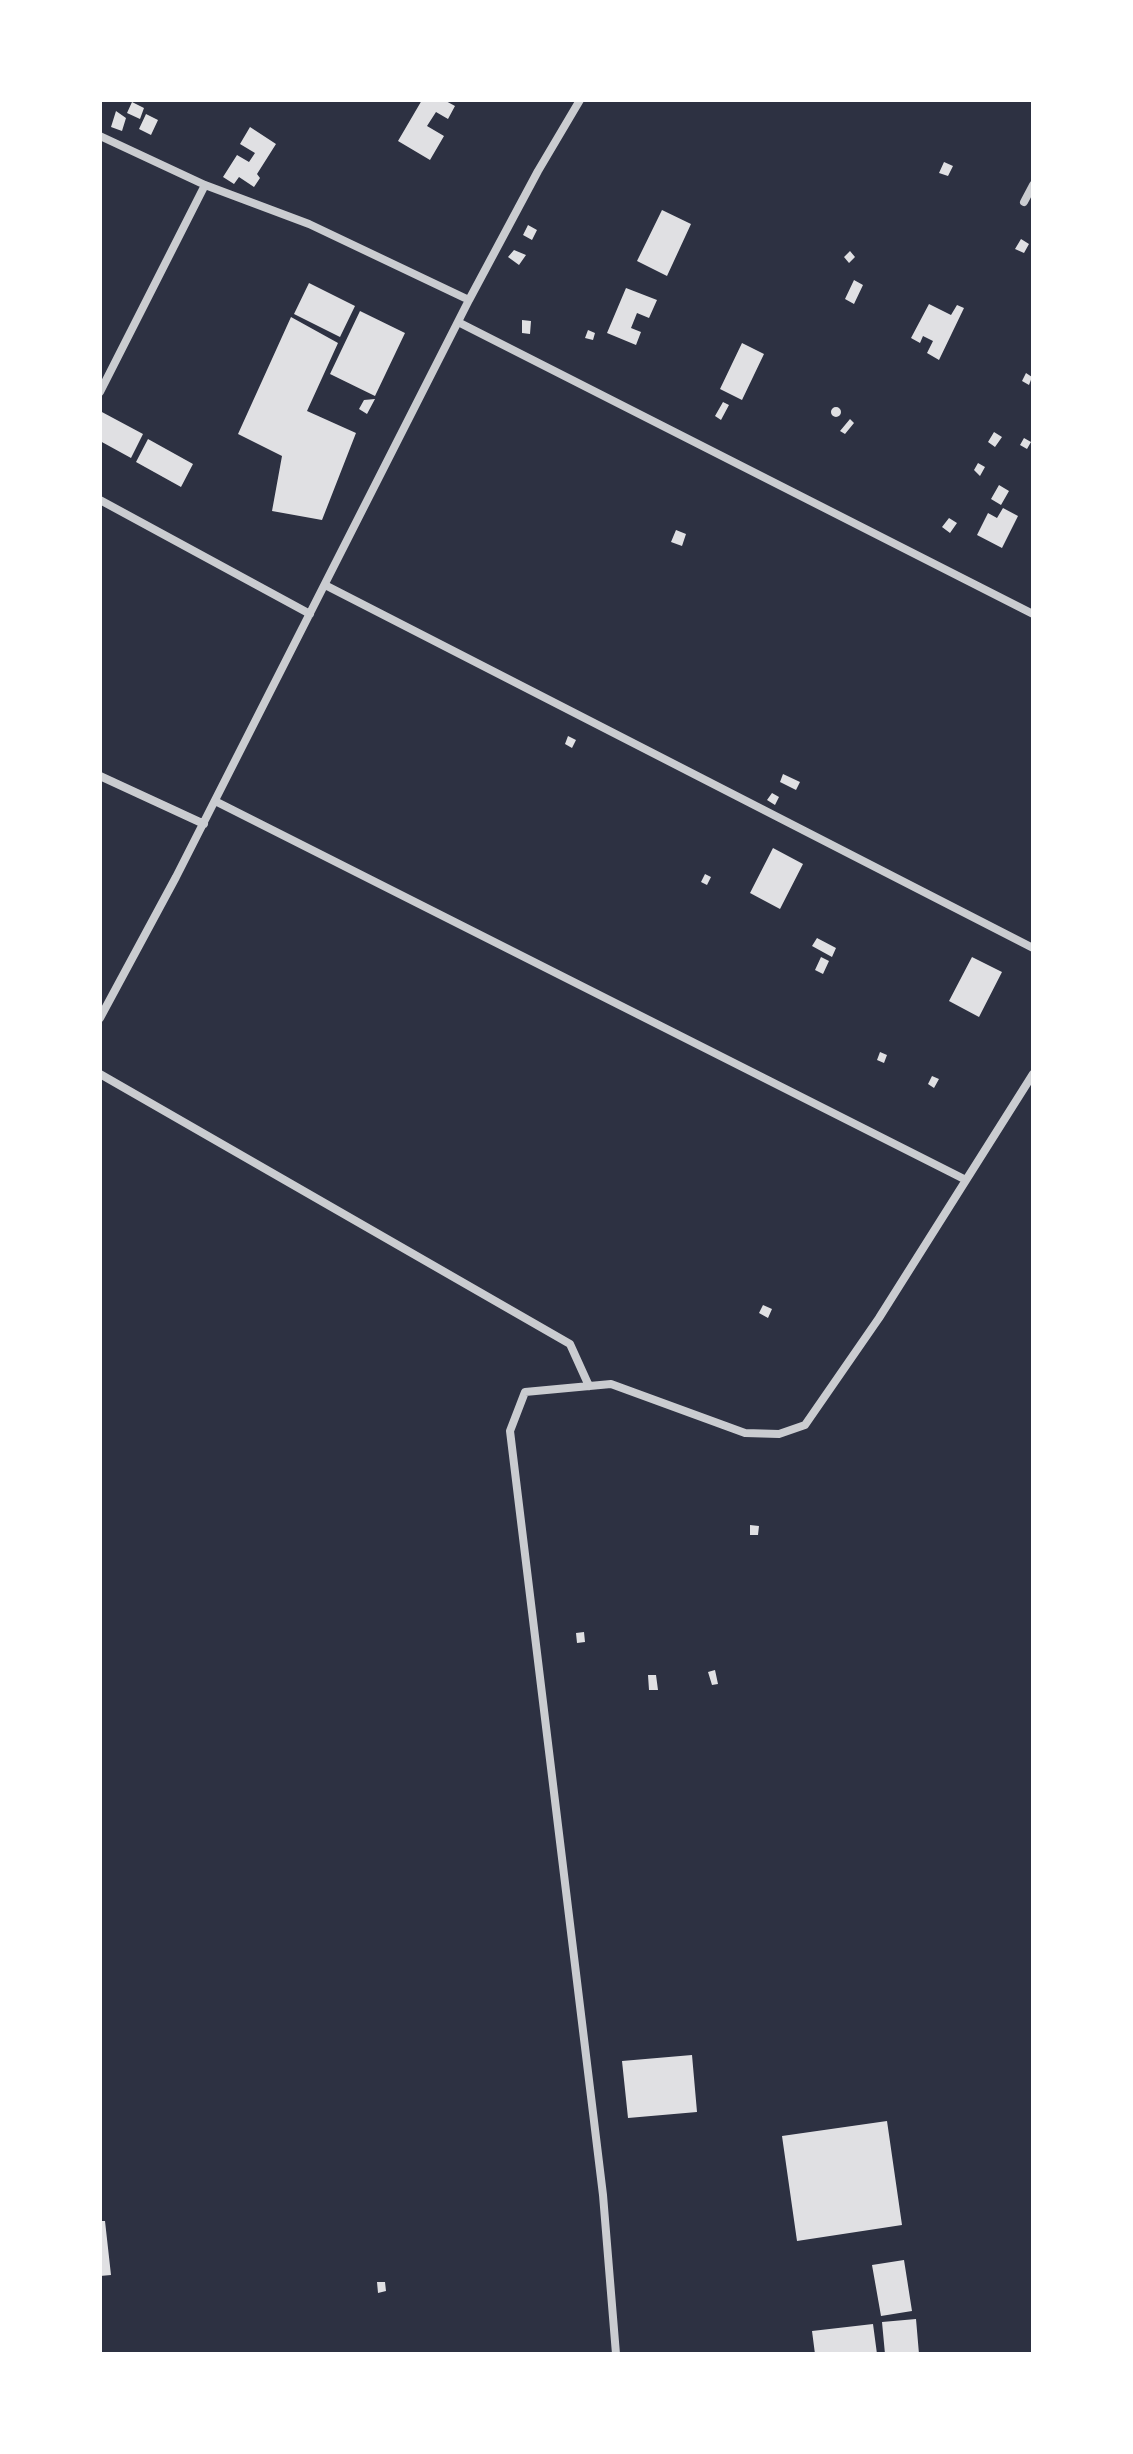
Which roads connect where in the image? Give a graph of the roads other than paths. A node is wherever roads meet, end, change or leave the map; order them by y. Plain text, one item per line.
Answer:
1 (580, 100) edge
2 (100, 136) edge
3 (205, 185) junction
4 (1033, 185) edge
5 (1024, 202) dead end
6 (469, 300) junction
7 (458, 322) junction
8 (100, 392) edge
9 (100, 500) edge
10 (325, 585) junction
11 (310, 614) junction
12 (1033, 614) edge
13 (100, 776) edge
14 (215, 801) junction
15 (204, 824) junction
16 (1033, 948) edge
17 (100, 1018) edge
18 (100, 1074) edge
19 (1033, 1074) edge
20 (966, 1180) junction
21 (589, 1386) junction
22 (616, 2354) edge

1 - 6 street
2 - 3 street
3 - 6 street
3 - 8 street
4 - 5 street
6 - 7 street
7 - 10 street
7 - 12 street
9 - 11 street
10 - 11 street
10 - 16 street
11 - 14 street
13 - 15 street
14 - 15 street
14 - 20 street
15 - 17 street
18 - 21 street
19 - 20 street
20 - 21 street
21 - 22 street

